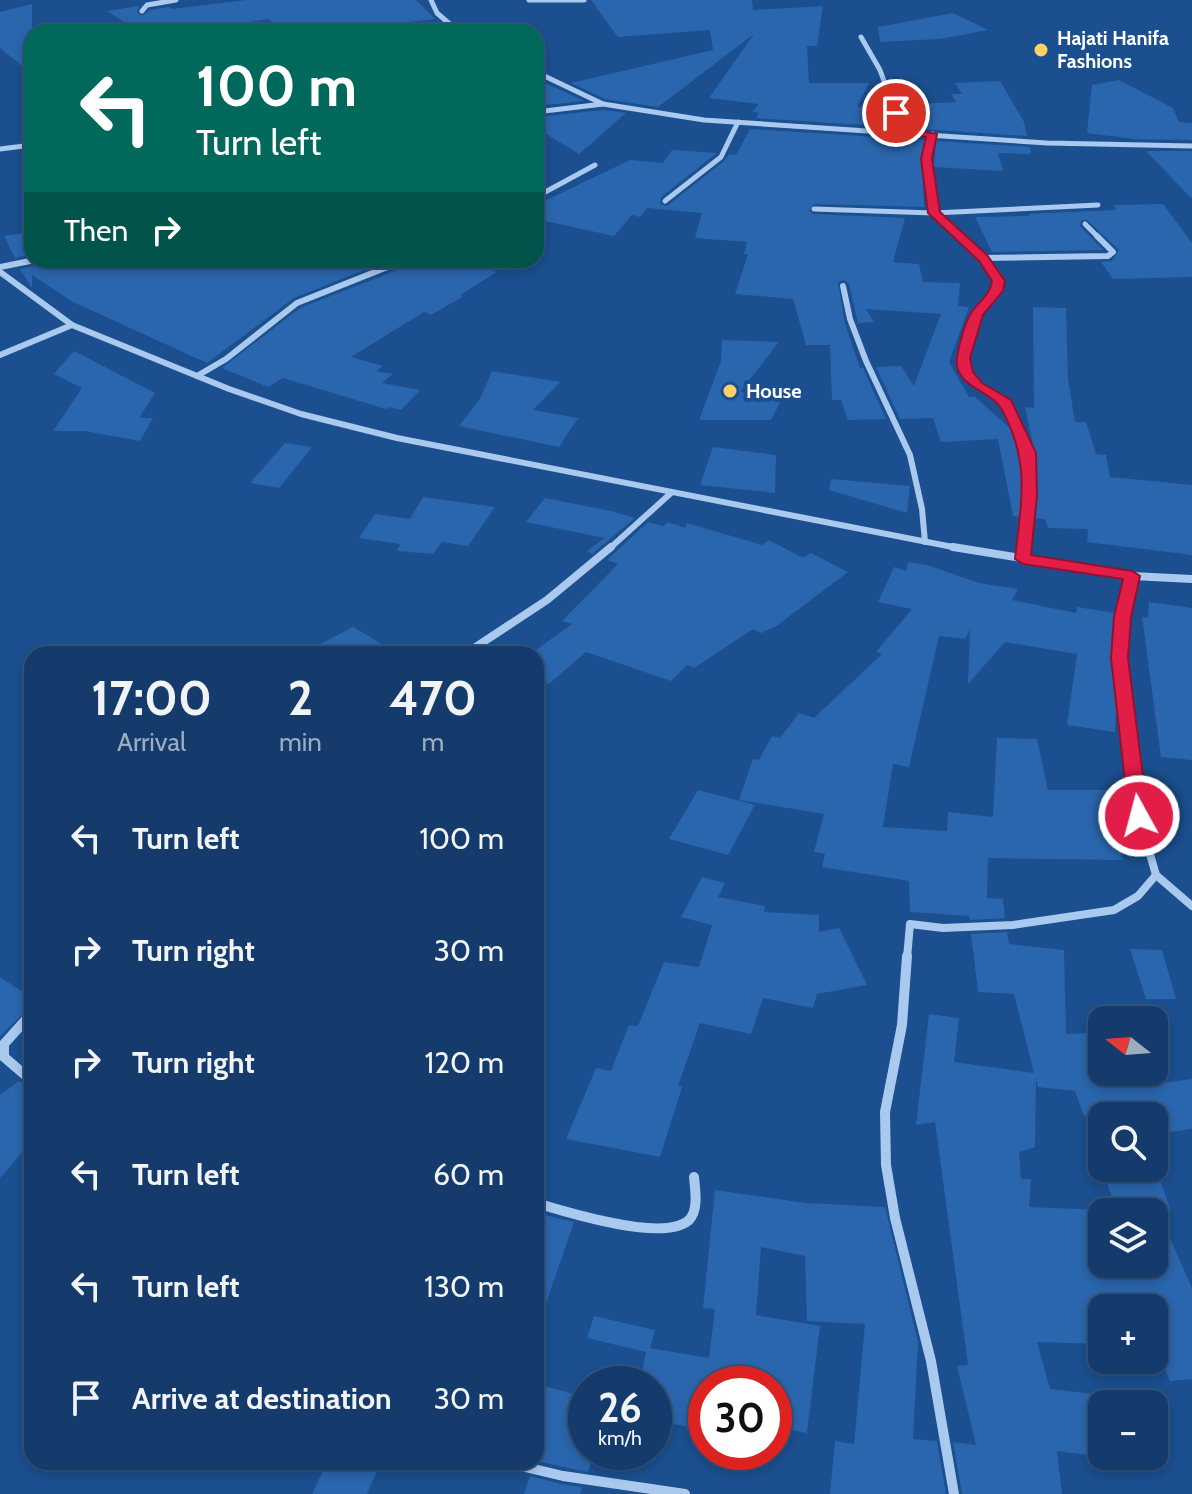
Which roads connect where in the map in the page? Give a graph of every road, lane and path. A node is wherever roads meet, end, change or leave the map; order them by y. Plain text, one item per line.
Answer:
1 (176, 0) edge
2 (432, 0) edge
3 (529, 0) edge
4 (584, 0) edge
5 (142, 11) dead end
6 (449, 24) edge
7 (861, 37) dead end
8 (544, 76) edge
9 (603, 104) junction
10 (544, 111) edge
11 (759, 115) dead end
12 (738, 122) junction
13 (771, 122) junction
14 (902, 131) junction
15 (932, 134) junction
16 (24, 146) edge
17 (1192, 146) edge
18 (0, 149) edge
19 (595, 165) dead end
20 (544, 193) edge
21 (665, 201) dead end
22 (1098, 205) dead end
23 (814, 209) dead end
24 (934, 213) junction
25 (1085, 224) dead end
26 (983, 258) junction
27 (24, 263) edge
28 (384, 268) edge
29 (0, 270) edge
30 (843, 286) dead end
31 (72, 325) junction
32 (0, 355) edge
33 (197, 376) junction
34 (671, 493) junction
35 (925, 542) junction
36 (1023, 559) junction
37 (1132, 576) junction
38 (1192, 579) edge
39 (480, 646) edge
40 (1156, 875) junction
41 (1192, 906) edge
42 (24, 1022) edge
43 (24, 1074) edge
44 (694, 1177) dead end
45 (544, 1205) edge
46 (538, 1470) edge
47 (685, 1494) edge
48 (954, 1494) edge

1 - 5 street
2 - 6 street
3 - 4 street
7 - 14 street
8 - 9 street
9 - 10 street
9 - 12 street
11 - 13 street
12 - 13 street
12 - 21 street
13 - 14 street
14 - 15 street
15 - 17 street
15 - 24 street
16 - 18 street
19 - 20 street
22 - 24 street
23 - 24 street
24 - 26 street
25 - 26 street
26 - 36 street
27 - 29 street
28 - 33 street
29 - 31 street
30 - 35 street
31 - 32 street
31 - 33 street
33 - 34 street
34 - 35 street
34 - 39 street
35 - 36 street
36 - 37 street
37 - 38 street
37 - 40 street
40 - 41 street
40 - 48 street
42 - 43 street
44 - 45 street
46 - 47 street

